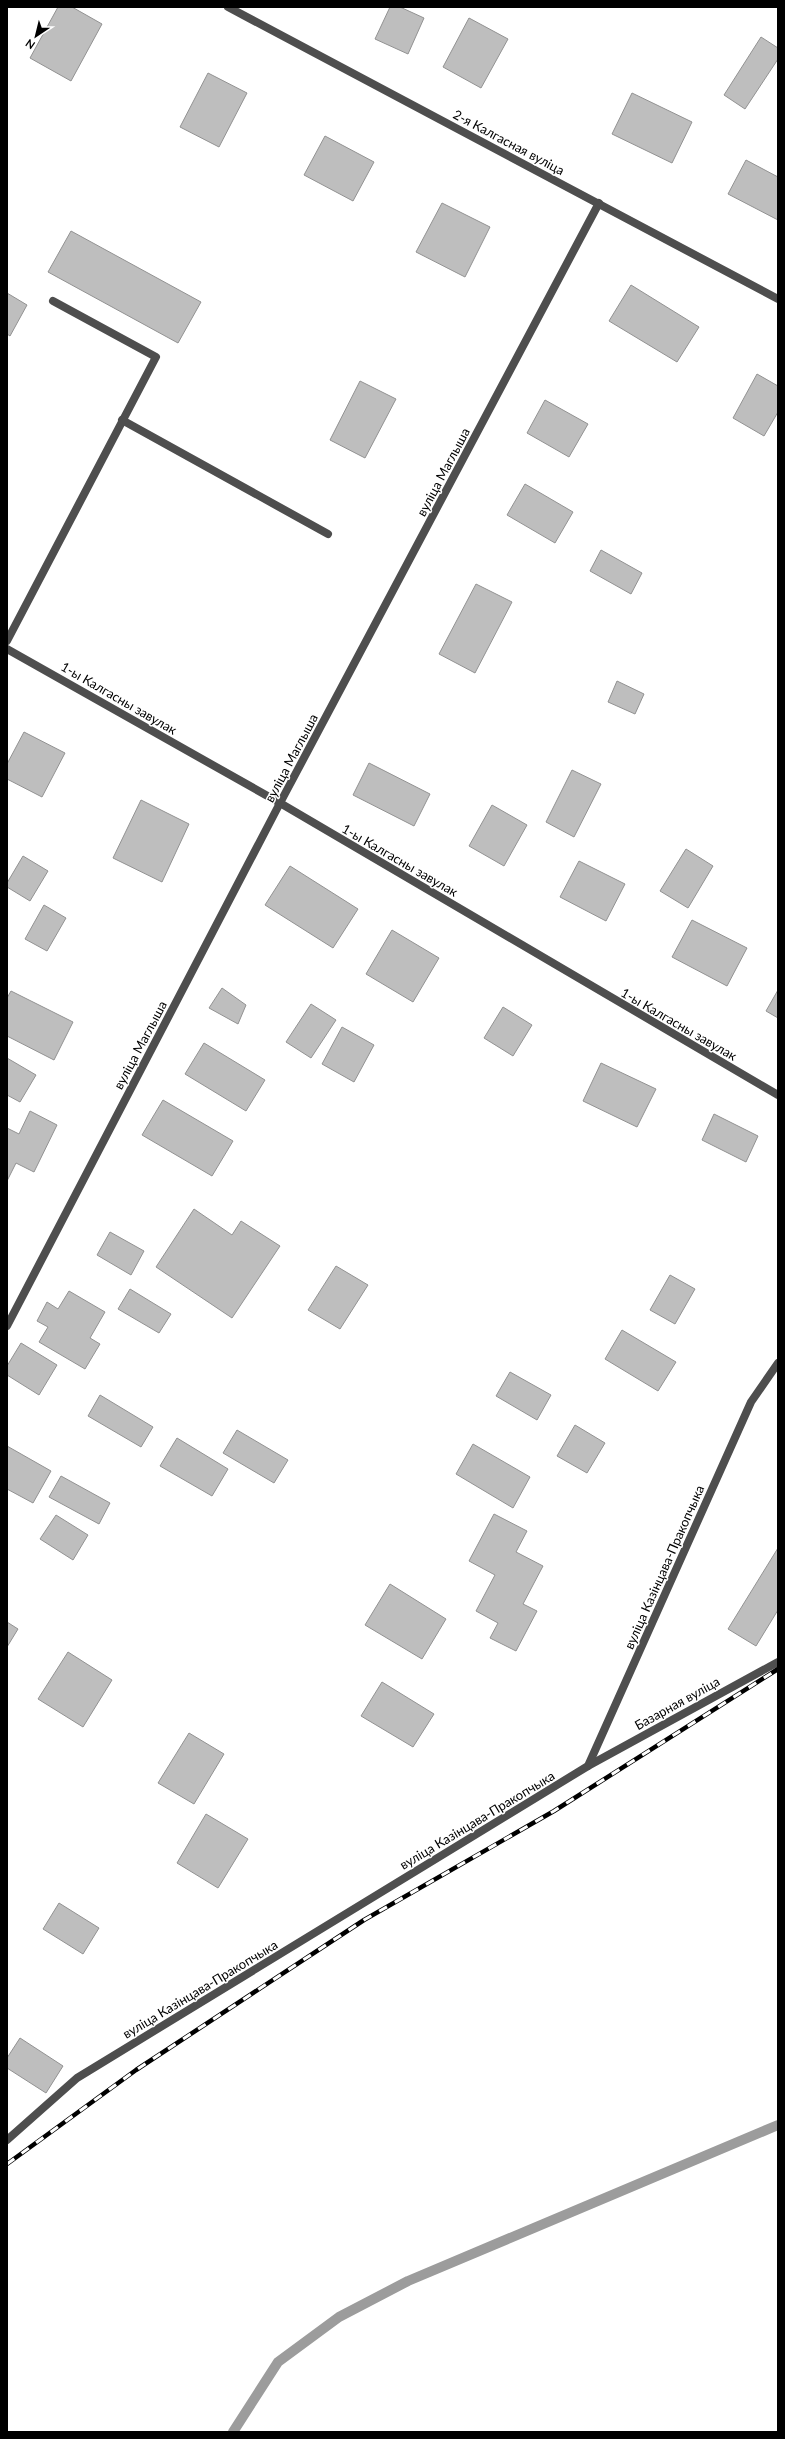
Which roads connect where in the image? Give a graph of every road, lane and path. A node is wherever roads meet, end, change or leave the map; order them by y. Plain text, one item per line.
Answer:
1 (228, 7) edge
2 (599, 203) junction
3 (778, 299) edge
4 (53, 301) dead end
5 (122, 420) junction
6 (328, 534) dead end
7 (7, 641) edge
8 (7, 649) edge
9 (280, 803) junction
10 (778, 1096) edge
11 (7, 1326) edge
12 (778, 1363) edge
13 (778, 1662) edge
14 (588, 1766) junction
15 (7, 2140) edge

1 - 2 street, 2-я Калгасная вуліца
2 - 3 street, 2-я Калгасная вуліца
2 - 9 street, вуліца Маглыша
4 - 5 street
5 - 6 street
5 - 7 street
8 - 9 street, 1-ы Калгасны завулак
9 - 10 street, 1-ы Калгасны завулак
9 - 11 street, вуліца Маглыша
12 - 14 street, вуліца Казінцава-Пракопчыка
13 - 14 street, Базарная вуліца
14 - 15 street, вуліца Казінцава-Пракопчыка

